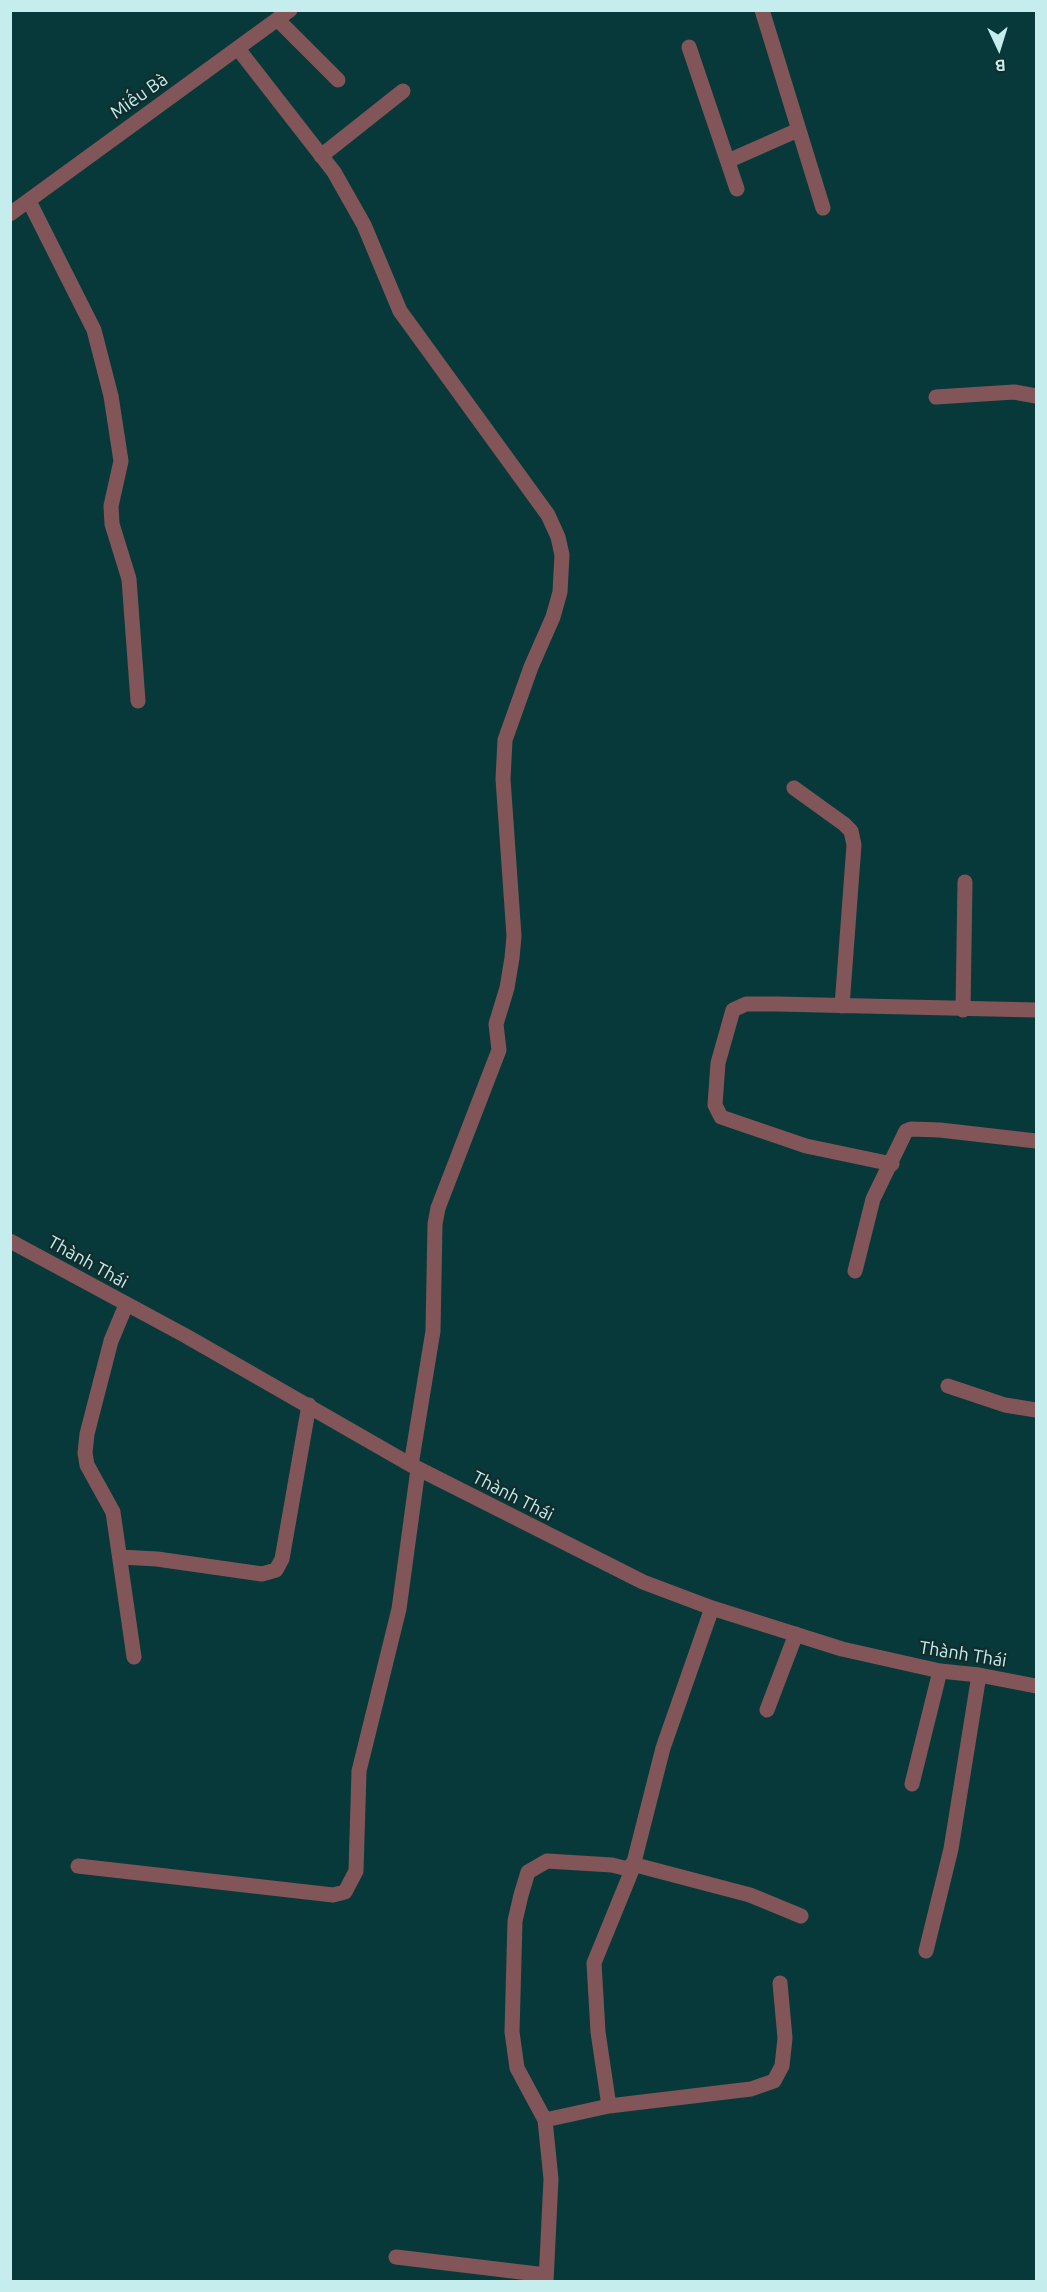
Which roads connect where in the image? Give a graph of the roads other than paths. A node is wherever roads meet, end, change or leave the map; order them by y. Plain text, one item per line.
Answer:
1 (762, 10) edge
2 (284, 15) edge
3 (689, 47) dead end
4 (239, 50) junction
5 (338, 80) dead end
6 (403, 91) dead end
7 (798, 130) junction
8 (321, 156) junction
9 (728, 161) junction
10 (737, 189) dead end
11 (29, 201) junction
12 (823, 208) dead end
13 (10, 214) edge
14 (1036, 396) edge
15 (936, 397) dead end
16 (138, 700) dead end
17 (794, 788) dead end
18 (965, 882) dead end
19 (842, 1006) junction
20 (963, 1010) junction
21 (1036, 1010) edge
22 (1036, 1141) edge
23 (892, 1164) junction
24 (10, 1241) edge
25 (855, 1271) dead end
26 (126, 1305) junction
27 (948, 1386) dead end
28 (309, 1405) junction
29 (1036, 1410) edge
30 (415, 1467) junction
31 (120, 1557) junction
32 (712, 1608) junction
33 (796, 1634) junction
34 (134, 1657) dead end
35 (940, 1671) junction
36 (979, 1675) junction
37 (1036, 1686) edge
38 (766, 1710) dead end
39 (912, 1784) dead end
40 (78, 1866) dead end
41 (632, 1867) junction
42 (801, 1916) dead end
43 (926, 1951) dead end
44 (780, 1983) dead end
45 (609, 2106) junction
46 (545, 2120) junction
47 (396, 2257) dead end
48 (546, 2278) edge

1 - 7 street
2 - 4 street, Miếu Bà
2 - 5 street
3 - 9 street
4 - 8 street
4 - 11 street, Miếu Bà
6 - 8 street
7 - 9 street
7 - 12 street
8 - 30 street
9 - 10 street
11 - 13 street, Miếu Bà
11 - 16 street
14 - 15 street
17 - 19 street
18 - 20 street
19 - 20 street
19 - 23 street
20 - 21 street
22 - 23 street
23 - 25 street
24 - 26 street, Thành Thái
26 - 28 street, Thành Thái
26 - 31 street
27 - 29 street
28 - 30 street, Thành Thái
28 - 31 street
30 - 32 street, Thành Thái
30 - 40 street
31 - 34 street
32 - 33 street, Thành Thái
32 - 41 street
33 - 35 street, Thành Thái
33 - 38 street
35 - 36 street, Thành Thái
35 - 39 street
36 - 37 street, Thành Thái
36 - 43 street
41 - 42 street
41 - 45 street
41 - 46 street
44 - 45 street
45 - 46 street
46 - 48 street
47 - 48 street

